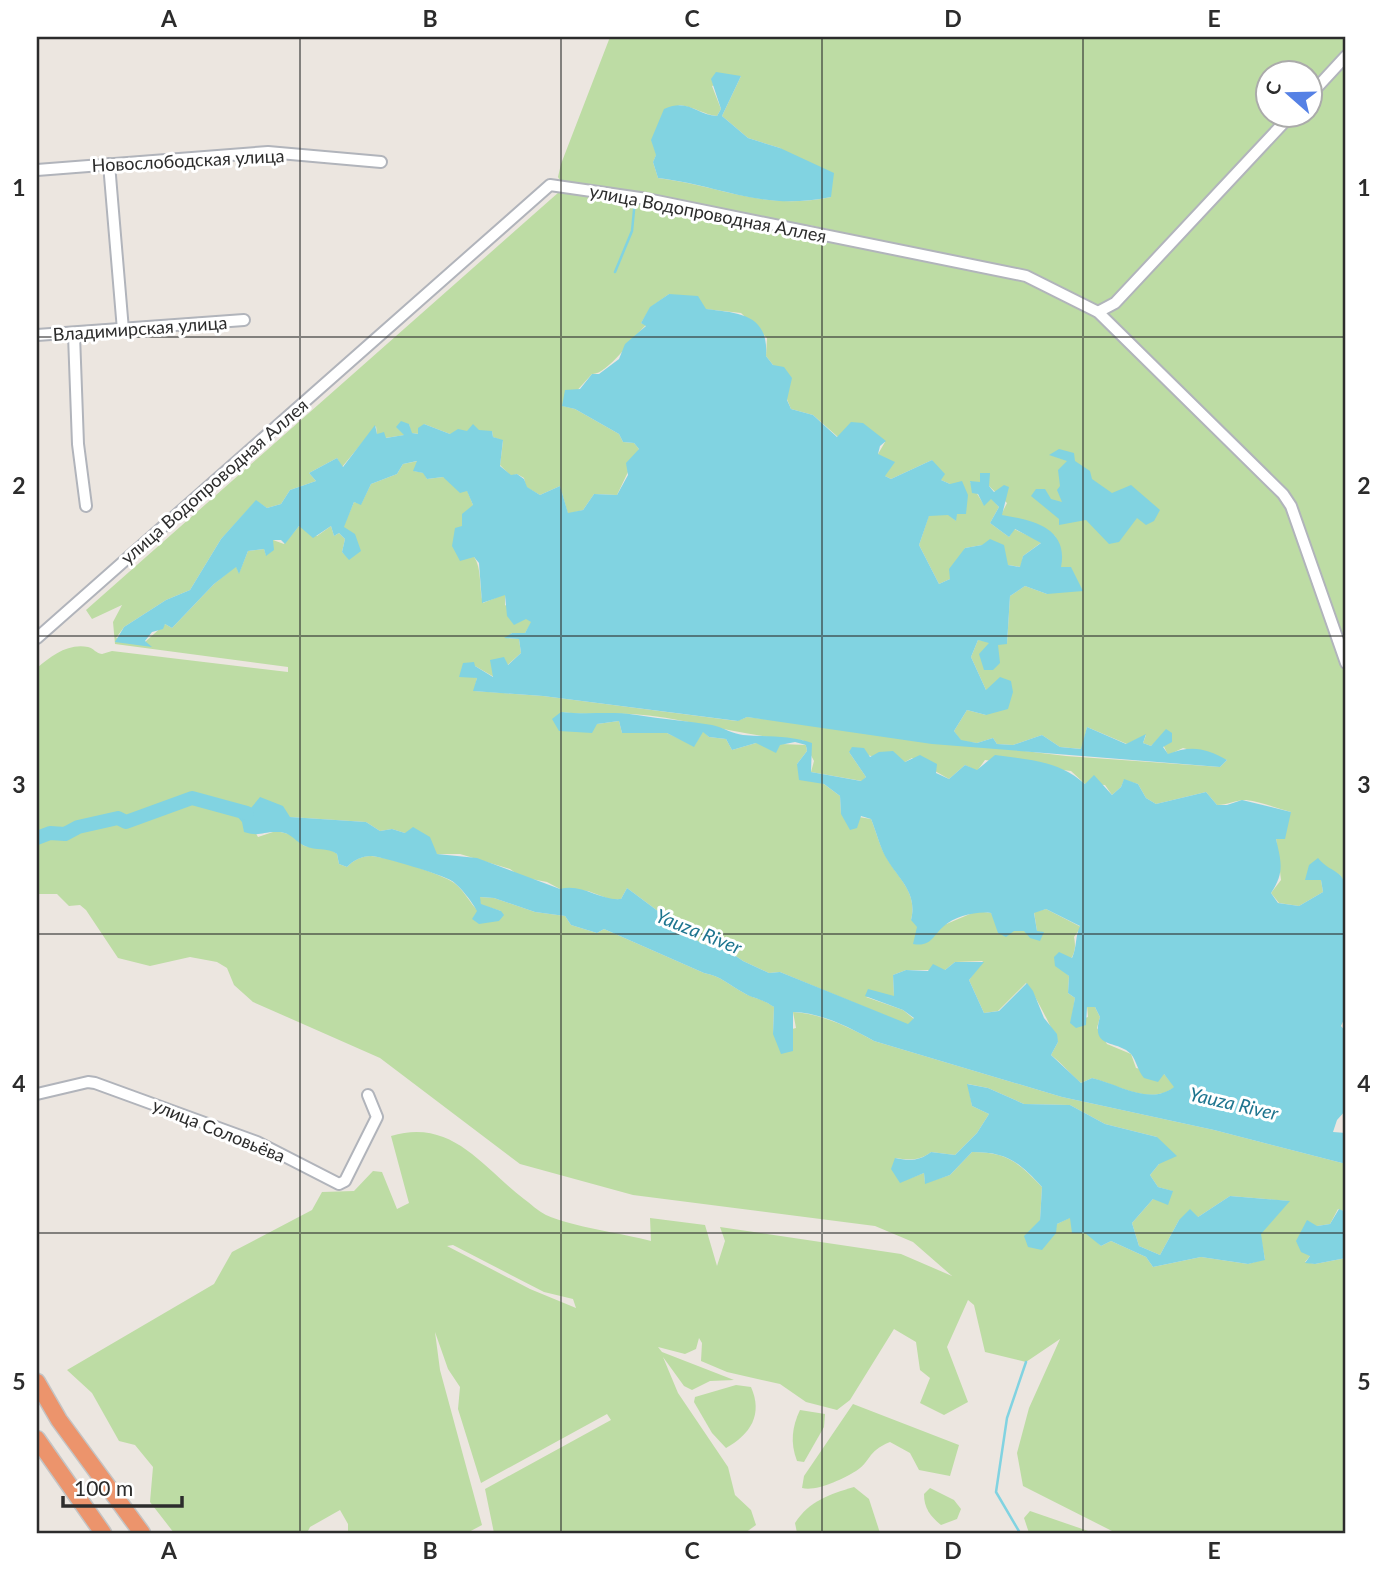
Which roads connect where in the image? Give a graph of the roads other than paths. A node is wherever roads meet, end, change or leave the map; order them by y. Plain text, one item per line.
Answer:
1 (1346, 56) edge
2 (1324, 80) edge
3 (1277, 130) edge
4 (381, 162) dead end
5 (109, 164) junction
6 (37, 170) edge
7 (1098, 312) junction
8 (244, 320) dead end
9 (123, 330) junction
10 (37, 335) edge
11 (74, 335) junction
12 (86, 506) dead end
13 (37, 638) edge
14 (1346, 663) edge
15 (37, 1094) edge
16 (369, 1095) dead end
17 (37, 1382) edge
18 (37, 1439) edge
19 (103, 1533) edge
20 (142, 1533) edge

1 - 2 street
3 - 7 street
4 - 5 street, Новослободская улица
5 - 6 street, Новослободская улица
5 - 9 street
7 - 13 street, улица Водопроводная Аллея
7 - 14 street, улица Водопроводная Аллея
8 - 9 street, Владимирская улица
9 - 11 street, Владимирская улица
10 - 11 street, Владимирская улица
11 - 12 street
15 - 16 street, улица Соловьёва
17 - 20 highway
18 - 19 highway

